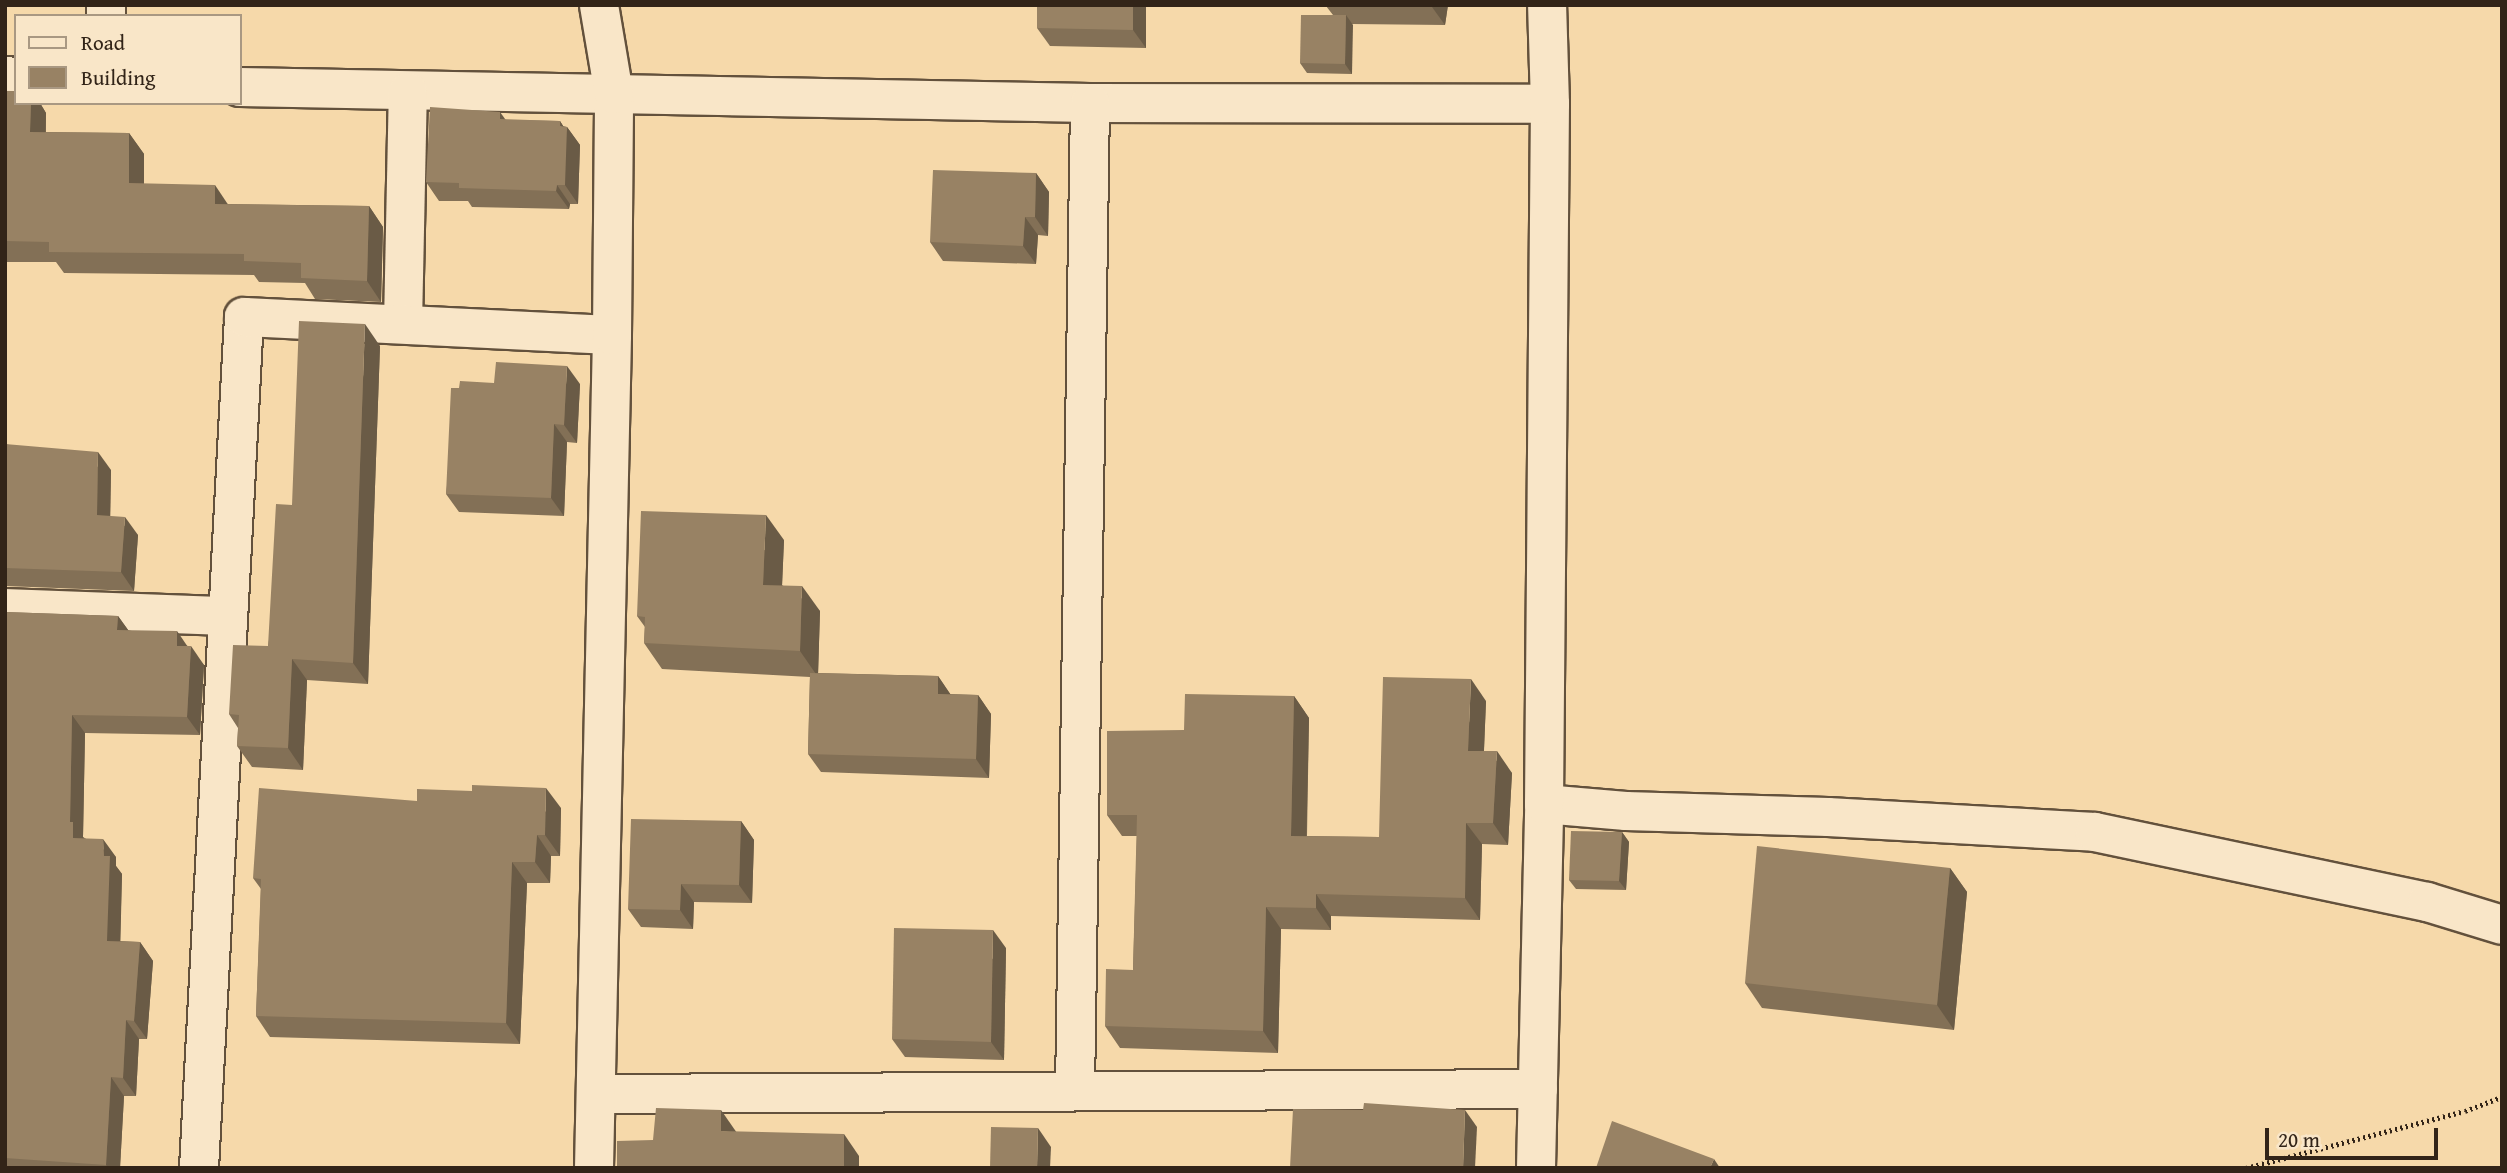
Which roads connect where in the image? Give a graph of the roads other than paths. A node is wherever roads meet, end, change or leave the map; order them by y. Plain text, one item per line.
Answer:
1 (599, 5) edge
2 (1547, 5) edge
3 (242, 87) edge
4 (408, 92) junction
5 (614, 94) junction
6 (1090, 103) junction
7 (1550, 104) junction
8 (403, 324) junction
9 (612, 335) junction
10 (5, 608) edge
11 (228, 616) junction
12 (1544, 804) junction
13 (2502, 925) edge
14 (1538, 1089) junction
15 (1075, 1091) junction
16 (597, 1094) junction
17 (199, 1168) edge
18 (594, 1168) edge
19 (1536, 1168) edge

1 - 5 street
2 - 7 street
3 - 4 street
4 - 5 street
4 - 8 street
5 - 6 street
5 - 9 street
6 - 7 street
6 - 15 street
7 - 12 street
8 - 9 street
8 - 11 street
9 - 16 street
10 - 11 street
11 - 17 street
12 - 13 street
12 - 14 street
14 - 15 street
14 - 19 street
15 - 16 street
16 - 18 street

